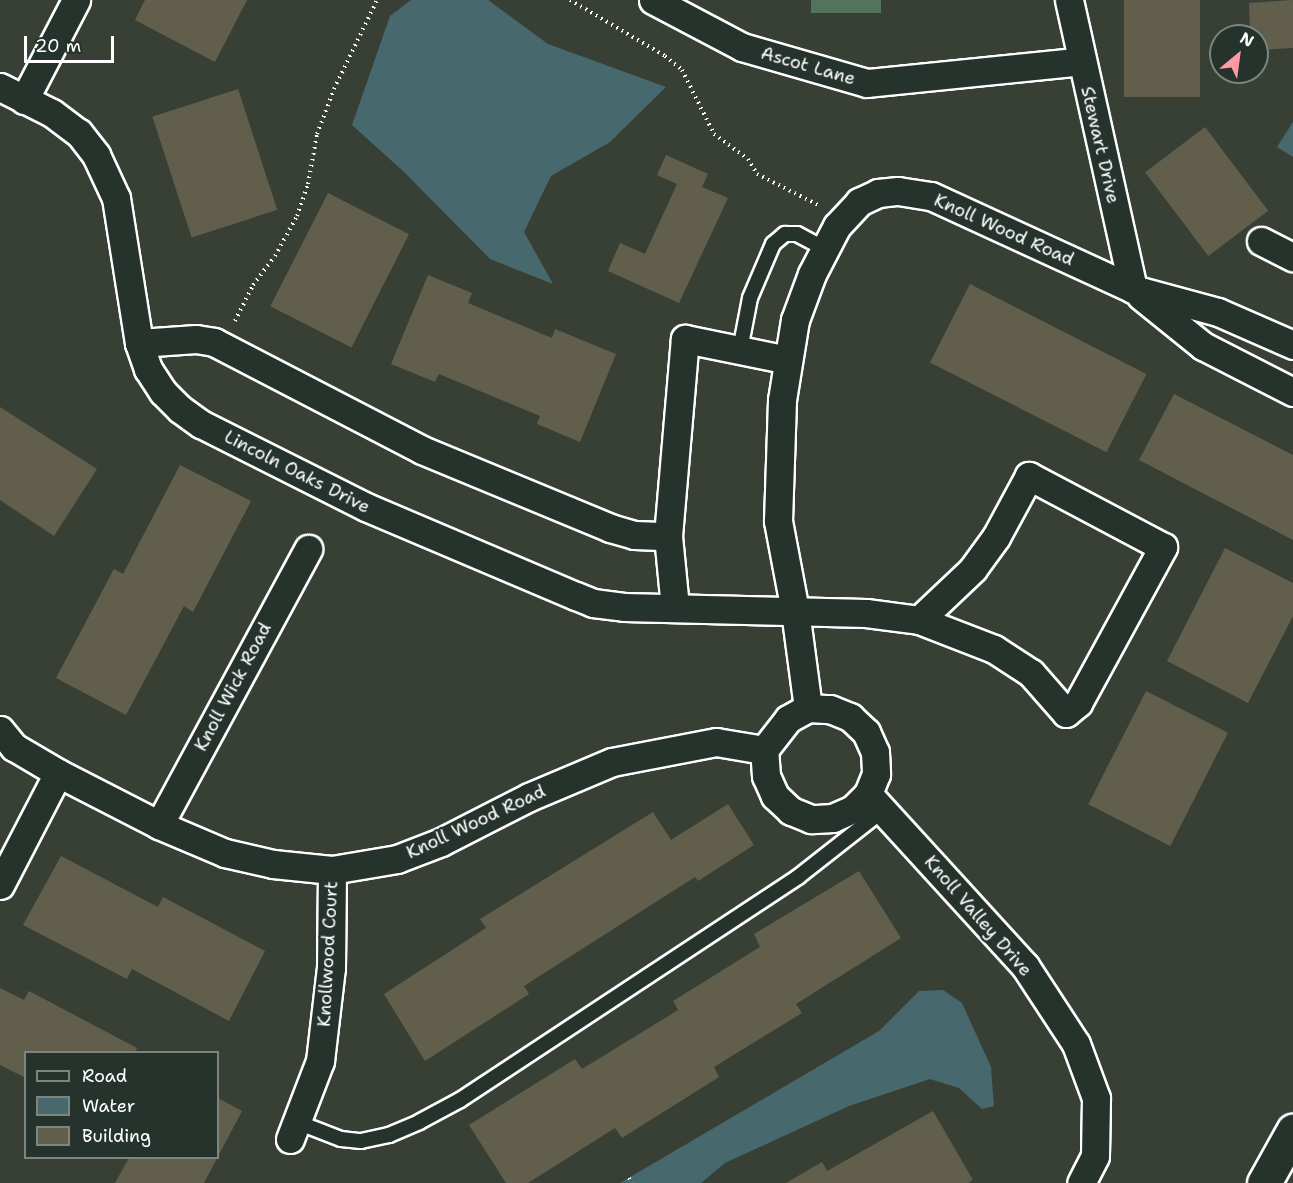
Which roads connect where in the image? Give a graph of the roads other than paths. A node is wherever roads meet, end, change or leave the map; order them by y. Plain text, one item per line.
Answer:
1 (76, 0) edge
2 (653, 0) edge
3 (1069, 0) edge
4 (1082, 61) junction
5 (0, 87) edge
6 (24, 100) junction
7 (1261, 241) dead end
8 (824, 248) junction
9 (1293, 257) edge
10 (1133, 289) junction
11 (139, 343) junction
12 (1293, 345) edge
13 (740, 350) junction
14 (788, 360) junction
15 (1293, 392) edge
16 (668, 536) junction
17 (308, 549) dead end
18 (675, 608) junction
19 (795, 611) junction
20 (919, 620) junction
21 (808, 708) junction
22 (0, 730) edge
23 (764, 750) junction
24 (58, 773) junction
25 (875, 802) junction
26 (159, 825) junction
27 (332, 870) junction
28 (0, 885) edge
29 (294, 1130) joint
30 (1293, 1131) edge
31 (1081, 1183) edge
32 (1264, 1183) edge

1 - 6 street
2 - 4 street, Ascot Lane
3 - 4 street, Stewart Drive
4 - 10 street, Stewart Drive
5 - 6 street, Lincoln Oaks Drive
6 - 11 street, Lincoln Oaks Drive
7 - 9 street
8 - 10 street, Knoll Wood Road
8 - 13 lane
8 - 14 street, Knoll Wood Road
10 - 12 street, Knoll Wood Road
10 - 15 street, Knoll Wood Road
11 - 16 street
11 - 18 street, Lincoln Oaks Drive
13 - 14 street
13 - 16 street
14 - 19 street, Knoll Wood Road
16 - 18 street
17 - 26 street, Knoll Wick Road
18 - 19 street, Lincoln Oaks Drive
19 - 20 street, Lincoln Oaks Drive
19 - 21 street, Knoll Wood Road
20 - 20 street, Lincoln Oaks Drive
21 - 23 street
21 - 25 street
22 - 24 street, Knoll Wood Road
23 - 25 street
23 - 27 street, Knoll Wood Road
24 - 26 street, Knoll Wood Road
24 - 28 street
25 - 29 lane
25 - 31 street, Knoll Valley Drive
26 - 27 street, Knoll Wood Road
27 - 29 street, Knollwood Court
30 - 32 highway

